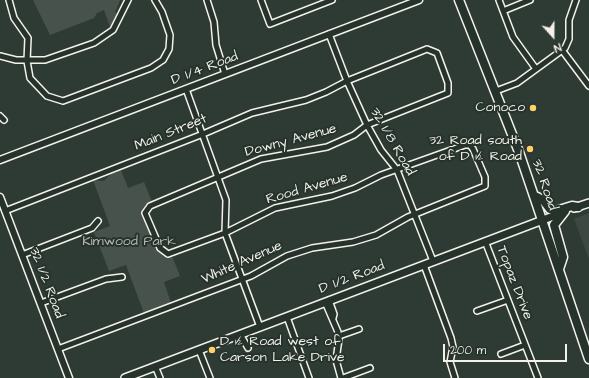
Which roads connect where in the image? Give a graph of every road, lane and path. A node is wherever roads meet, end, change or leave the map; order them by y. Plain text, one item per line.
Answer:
1 (9, 0) edge
2 (128, 0) edge
3 (154, 0) edge
4 (207, 0) edge
5 (261, 0) edge
6 (332, 0) edge
7 (419, 0) edge
8 (459, 0) edge
9 (499, 0) edge
10 (530, 0) edge
11 (576, 0) edge
12 (316, 3) edge
13 (503, 10) junction
14 (329, 34) junction
15 (427, 50) joint
16 (562, 50) junction
17 (0, 56) edge
18 (27, 61) junction
19 (536, 69) junction
20 (225, 74) junction
21 (347, 81) junction
22 (589, 86) edge
23 (186, 89) junction
24 (496, 91) junction
25 (367, 125) junction
26 (203, 134) junction
27 (0, 160) edge
28 (397, 170) junction
29 (219, 178) junction
30 (485, 186) joint
31 (534, 196) junction
32 (0, 197) edge
33 (589, 203) edge
34 (578, 207) junction
35 (5, 210) junction
36 (565, 211) junction
37 (415, 214) junction
38 (542, 219) junction
39 (98, 221) dead end
40 (225, 233) junction
41 (485, 241) junction
42 (168, 254) joint
43 (22, 255) junction
44 (433, 261) junction
45 (424, 264) junction
46 (559, 270) junction
47 (122, 277) dead end
48 (242, 279) junction
49 (508, 300) junction
50 (327, 301) junction
51 (41, 303) junction
52 (477, 311) dead end
53 (287, 316) junction
54 (260, 327) junction
55 (358, 329) dead end
56 (240, 334) junction
57 (338, 336) junction
58 (525, 345) junction
59 (248, 348) dead end
60 (58, 349) junction
61 (199, 350) junction
62 (501, 354) dead end
63 (589, 359) edge
64 (156, 366) junction
65 (370, 368) dead end
66 (69, 378) edge
67 (125, 378) edge
68 (160, 378) edge
69 (210, 378) edge
70 (310, 378) edge
71 (342, 378) edge
72 (455, 378) edge
73 (538, 378) edge

1 - 18 street
2 - 18 street
3 - 18 street
4 - 20 street
5 - 12 street
6 - 12 street
7 - 14 street, D 1/4 Road
8 - 24 main road, 32 Road
9 - 13 street
10 - 13 street
11 - 16 street
13 - 19 street
14 - 20 street, D 1/4 Road
14 - 21 street, 32 1/8 Road
15 - 21 street, Main Street
15 - 25 street, Downy Avenue
16 - 19 street
16 - 22 street
17 - 18 street
19 - 24 street
20 - 23 street, D 1/4 Road
21 - 25 street, 32 1/8 Road
21 - 26 street, Main Street
23 - 26 street
23 - 27 street, D 1/4 Road
24 - 31 main road, 32 Road
25 - 28 street, 32 1/8 Road
25 - 29 street, Downy Avenue
26 - 29 street
26 - 35 street, Main Street
28 - 30 street, Rood Avenue
28 - 37 street, 32 1/8 Road
28 - 40 street, Rood Avenue
29 - 40 street
29 - 42 street, Downy Avenue
30 - 37 street, White Avenue
31 - 34 main road
31 - 38 main road, 32 Road
32 - 35 street, 32 1/2 Road
33 - 34 main road, D 1/2 Road
34 - 36 main road, D 1/2 Road
35 - 43 street, 32 1/2 Road
36 - 38 main road, D 1/2 Road
36 - 46 main road
37 - 44 street, 32 1/8 Road
37 - 48 street, White Avenue
38 - 41 main road, D 1/2 Road
38 - 46 main road, 32 Road
39 - 43 street
40 - 42 street, Rood Avenue
40 - 48 street
41 - 44 main road, D 1/2 Road
41 - 49 street, Topaz Drive
43 - 51 street, 32 1/2 Road
44 - 45 main road, D 1/2 Road
45 - 50 main road, D 1/2 Road
45 - 72 street
46 - 63 main road, 32 Road
47 - 51 street
48 - 54 street
48 - 60 street, White Avenue
49 - 52 street
49 - 58 street, Topaz Drive
50 - 53 main road, D 1/2 Road
50 - 57 street
51 - 60 street, 32 1/2 Road
53 - 54 main road, D 1/2 Road
53 - 70 street
54 - 56 main road, D 1/2 Road
55 - 57 street
56 - 59 street
56 - 61 main road, D 1/2 Road
57 - 71 street
58 - 62 street
58 - 73 street, Topaz Drive
60 - 66 street, 32 1/2 Road
61 - 64 main road, D 1/2 Road
61 - 69 street
64 - 67 main road, D 1/2 Road
64 - 68 street
65 - 71 street

